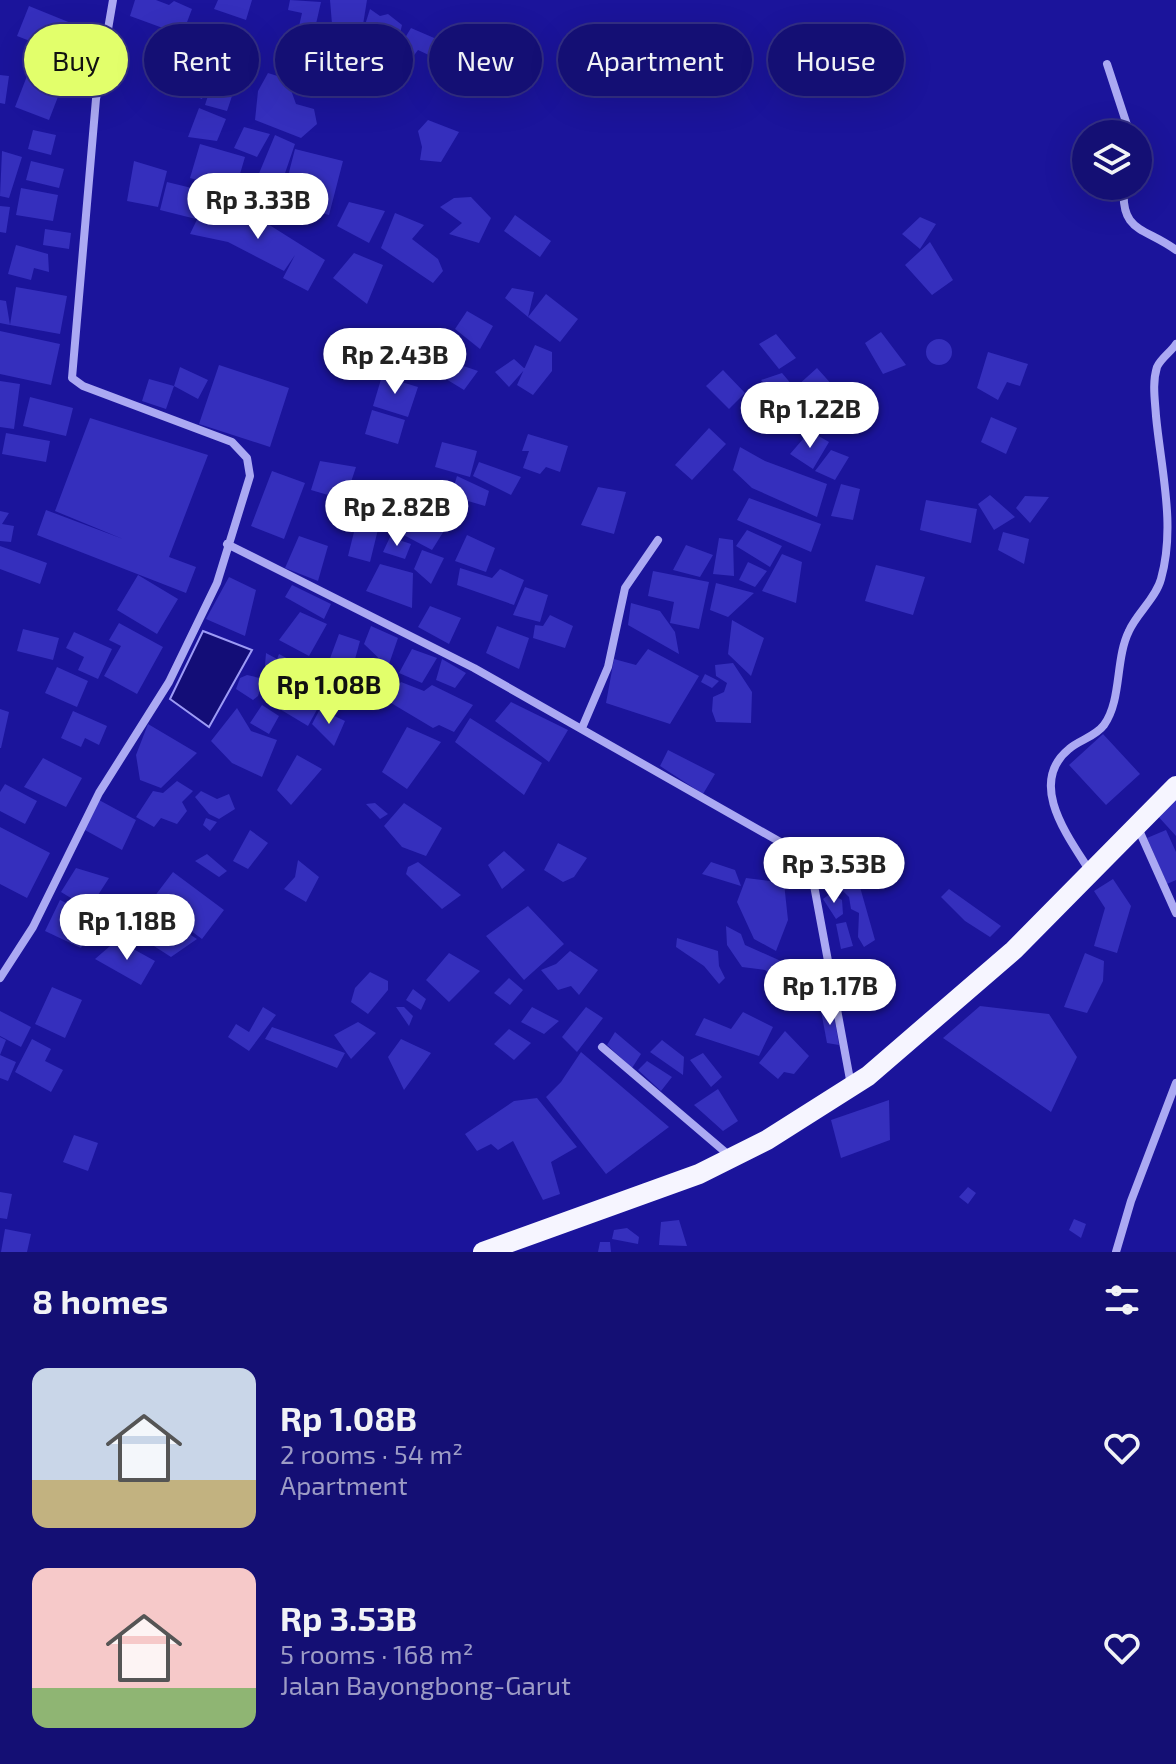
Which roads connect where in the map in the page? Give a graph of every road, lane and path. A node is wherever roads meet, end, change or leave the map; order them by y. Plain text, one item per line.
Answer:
1 (113, 0) edge
2 (1107, 64) dead end
3 (1125, 120) edge
4 (1124, 200) edge
5 (1176, 250) edge
6 (1176, 344) edge
7 (658, 540) dead end
8 (227, 544) junction
9 (582, 728) junction
10 (1176, 786) edge
11 (1138, 828) junction
12 (1091, 874) junction
13 (1176, 913) edge
14 (0, 978) edge
15 (602, 1047) dead end
16 (1176, 1083) edge
17 (851, 1086) junction
18 (732, 1157) junction
19 (483, 1252) edge
20 (1116, 1252) edge

1 - 8 street
2 - 3 street
4 - 5 street
6 - 12 street
7 - 9 street
8 - 9 street
8 - 14 street
9 - 17 street
10 - 11 main road
11 - 12 main road
11 - 13 street
12 - 17 main road
15 - 18 street
16 - 20 street
17 - 18 main road
18 - 19 main road

